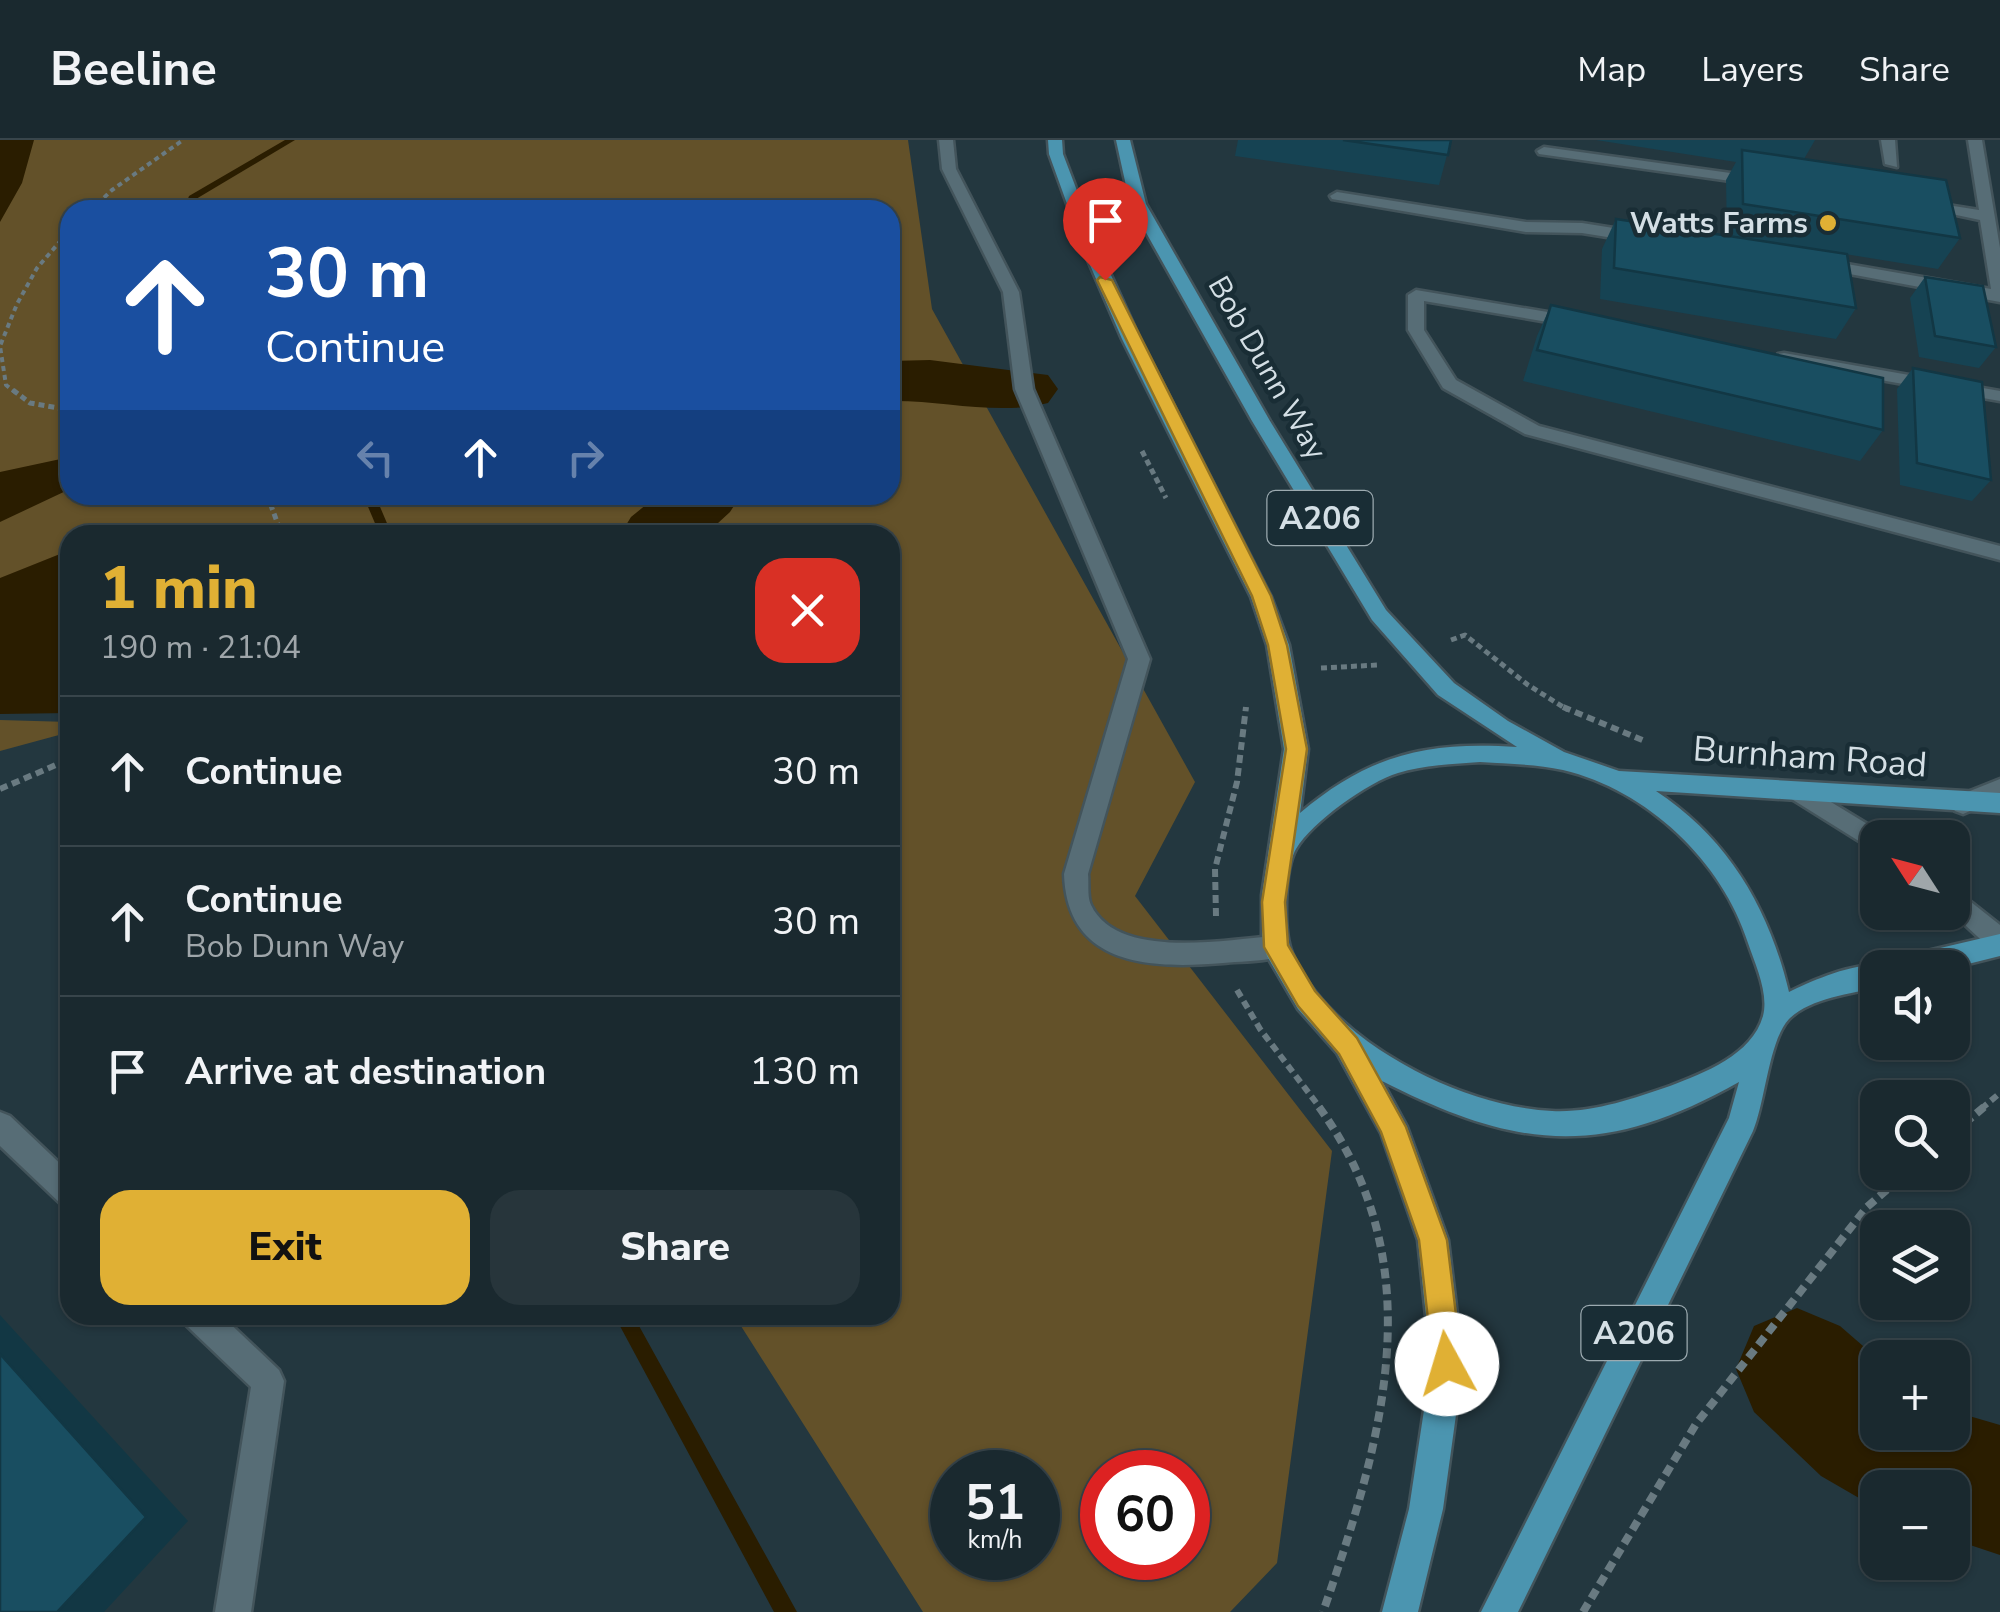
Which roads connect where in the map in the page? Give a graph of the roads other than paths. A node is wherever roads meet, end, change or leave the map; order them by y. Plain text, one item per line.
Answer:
1 (946, 140) edge
2 (1056, 140) edge
3 (1123, 140) edge
4 (1888, 140) edge
5 (1975, 140) edge
6 (1544, 151) dead end
7 (1892, 164) dead end
8 (1774, 184) edge
9 (1336, 196) dead end
10 (1909, 204) edge
11 (1986, 216) junction
12 (1657, 240) edge
13 (1806, 263) edge
14 (2000, 296) edge
15 (1591, 325) edge
16 (1766, 355) edge
17 (2000, 396) edge
18 (2000, 553) edge
19 (1568, 762) junction
20 (1616, 780) junction
21 (2000, 788) edge
22 (1798, 791) junction
23 (2000, 803) edge
24 (1962, 804) junction
25 (1860, 831) edge
26 (1284, 846) junction
27 (1970, 915) edge
28 (2000, 943) edge
29 (1276, 947) junction
30 (1970, 951) edge
31 (1860, 979) edge
32 (1779, 1011) junction
33 (1348, 1046) junction
34 (1760, 1052) junction
35 (0, 1126) edge
36 (60, 1183) edge
37 (209, 1325) edge
38 (233, 1612) edge
39 (1400, 1612) edge
40 (1500, 1612) edge

1 - 29 street
2 - 26 main road, A206
3 - 19 main road, Bob Dunn Way / A206
4 - 7 street
5 - 11 street
6 - 8 street
9 - 12 street
10 - 11 street
11 - 14 street
13 - 14 street
15 - 18 street
16 - 17 street
19 - 20 main road
19 - 26 main road
20 - 22 main road, Burnham Road
20 - 32 main road
21 - 24 street
22 - 24 main road, Burnham Road
22 - 25 street
23 - 24 main road, Burnham Road
26 - 29 main road
27 - 28 street
28 - 30 main road
29 - 33 main road
31 - 32 main road
32 - 34 main road
33 - 34 main road
33 - 39 main road
34 - 40 main road, A206
35 - 36 street
37 - 38 street

